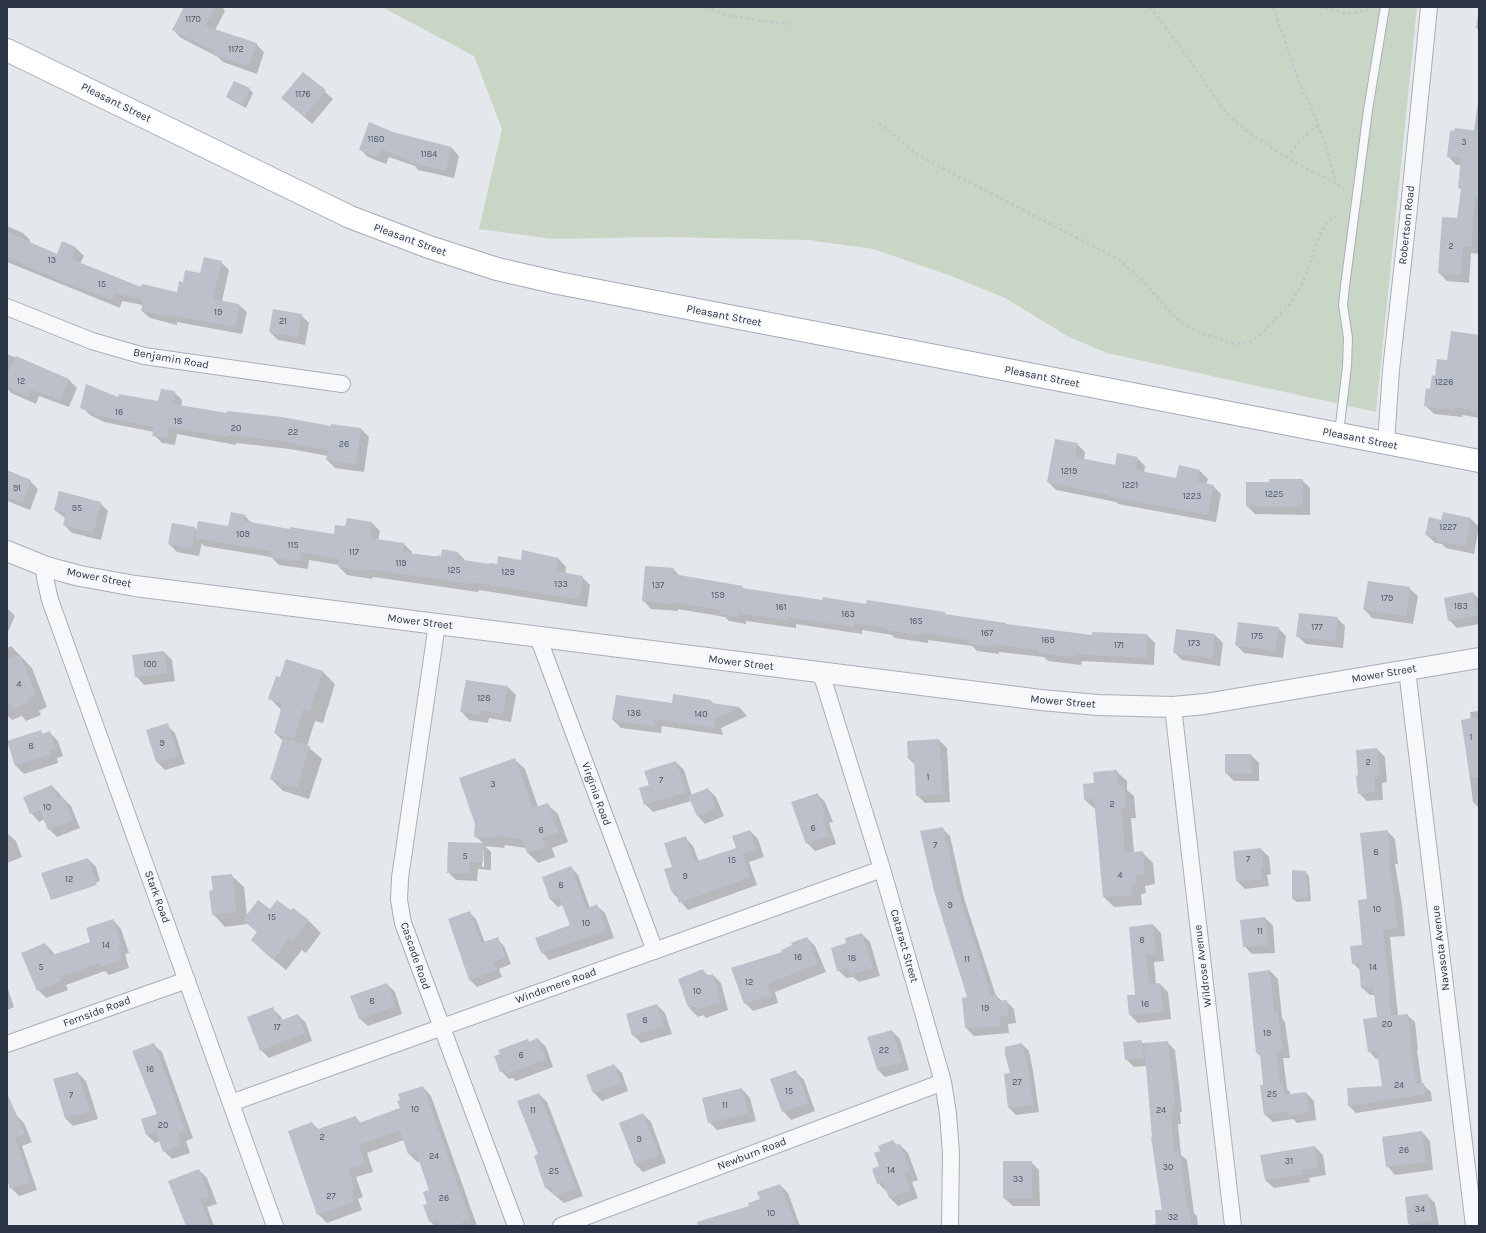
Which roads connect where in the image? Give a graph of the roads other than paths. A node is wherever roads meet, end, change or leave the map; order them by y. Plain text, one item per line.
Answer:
1 (1384, 7) edge
2 (1429, 7) edge
3 (7, 50) edge
4 (7, 306) edge
5 (342, 384) dead end
6 (1339, 435) junction
7 (1386, 443) junction
8 (1479, 461) edge
9 (7, 551) edge
10 (44, 566) junction
11 (437, 624) junction
12 (538, 637) junction
13 (1479, 658) edge
14 (1407, 670) junction
15 (821, 673) junction
16 (1173, 707) junction
17 (882, 869) junction
18 (655, 951) junction
19 (187, 980) junction
20 (441, 1027) junction
21 (7, 1044) edge
22 (942, 1082) junction
23 (231, 1103) junction
24 (275, 1226) edge
25 (516, 1226) edge
26 (561, 1226) edge
27 (950, 1226) edge
28 (1233, 1226) edge
29 (1474, 1226) edge

1 - 6 lane
2 - 7 street, Robertson Road
3 - 6 main road, Pleasant Street
4 - 5 street, Benjamin Road
6 - 7 main road, Pleasant Street
7 - 8 main road, Pleasant Street
9 - 10 street, Mower Street
10 - 11 street, Mower Street
10 - 19 street, Stark Road
11 - 12 street, Mower Street
11 - 20 street, Cascade Road
12 - 15 street, Mower Street
12 - 18 street, Virginia Road
13 - 14 street, Mower Street
14 - 16 street, Mower Street
14 - 29 street, Navasota Avenue
15 - 16 street, Mower Street
15 - 17 street, Cataract Street
16 - 28 street, Wildrose Avenue
17 - 18 street, Windemere Road
17 - 22 street, Cataract Street
18 - 20 street, Windemere Road
19 - 21 street, Fernside Road
19 - 23 street, Stark Road
20 - 23 street, Windemere Road
20 - 25 street, Cascade Road
22 - 26 street, Newburn Road
22 - 27 street, Cataract Street
23 - 24 street, Stark Road

